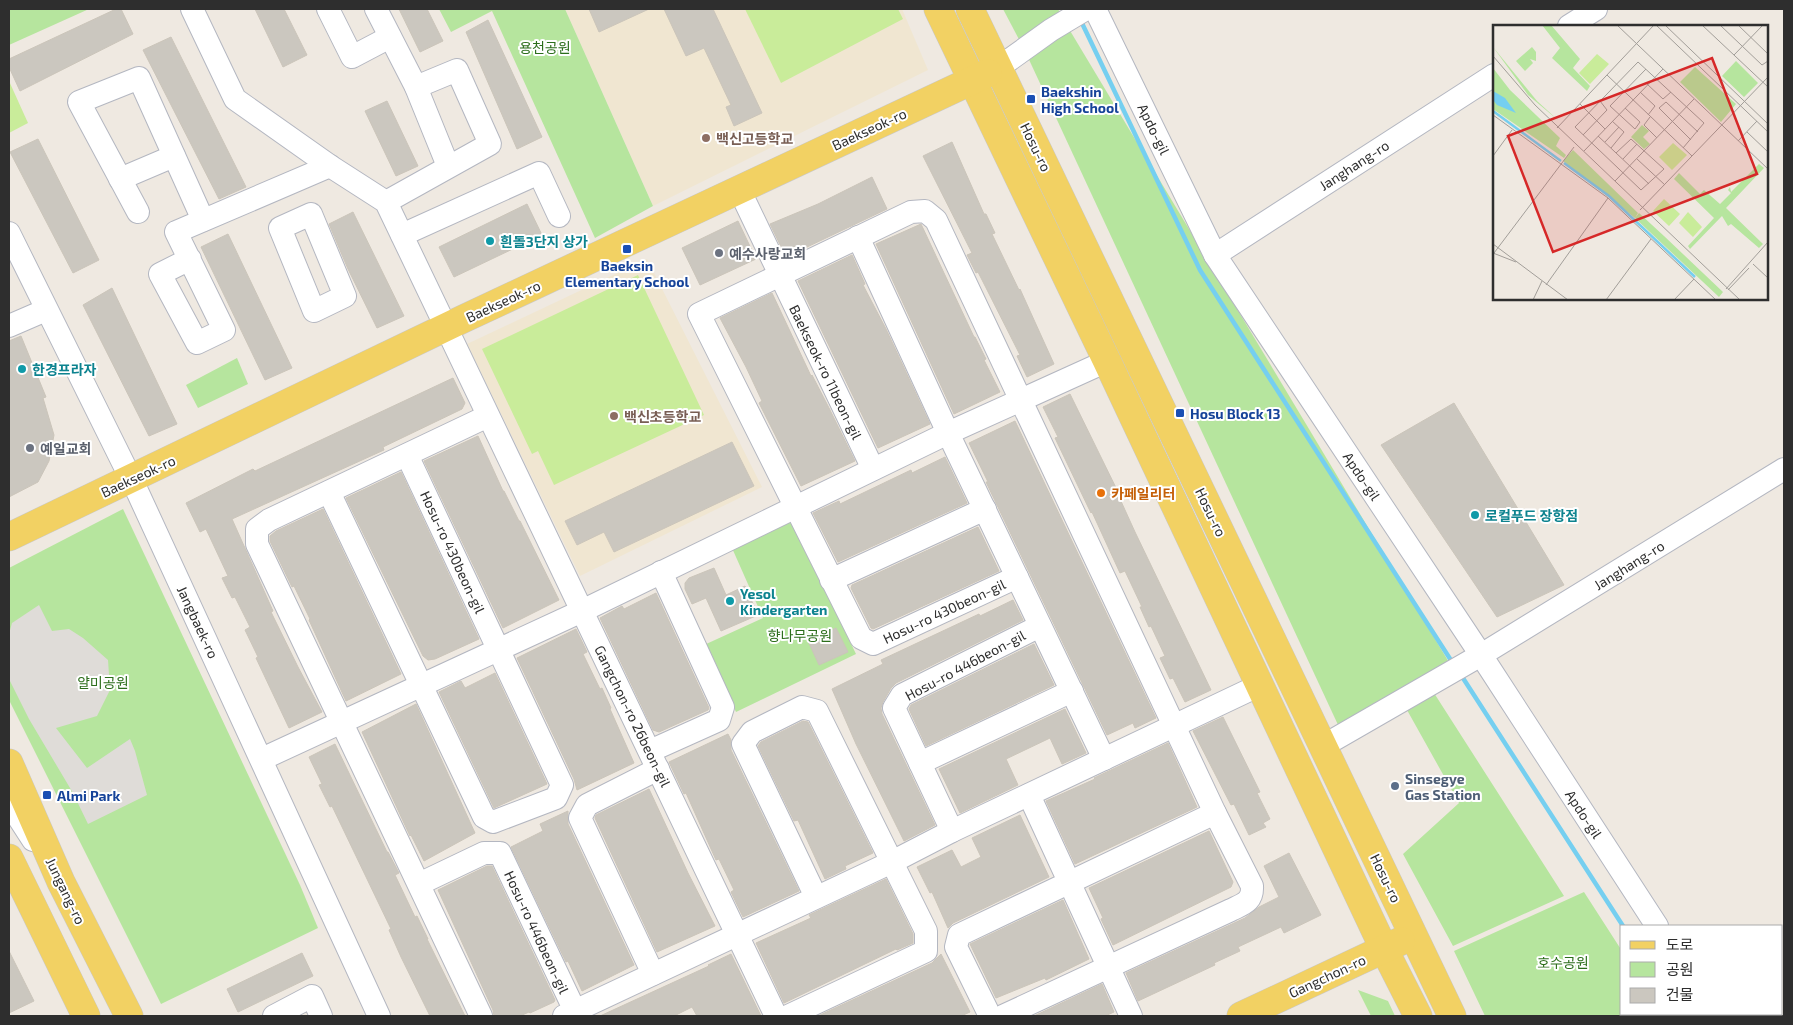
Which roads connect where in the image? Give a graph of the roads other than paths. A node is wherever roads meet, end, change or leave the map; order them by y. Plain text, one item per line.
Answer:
1 (192, 9) edge
2 (328, 9) edge
3 (376, 9) edge
4 (938, 9) edge
5 (970, 9) edge
6 (1089, 9) edge
7 (1596, 9) edge
8 (1571, 25) edge
9 (390, 37) junction
10 (998, 68) junction
11 (1493, 75) edge
12 (972, 81) junction
13 (416, 87) junction
14 (174, 156) junction
15 (330, 166) junction
16 (448, 166) junction
17 (120, 179) junction
18 (277, 188) junction
19 (739, 190) junction
20 (386, 202) junction
21 (138, 212) dead end
22 (559, 216) dead end
23 (203, 220) junction
24 (294, 221) dead end
25 (9, 232) edge
26 (402, 235) junction
27 (858, 237) junction
28 (1215, 255) junction
29 (190, 259) dead end
30 (779, 275) junction
31 (46, 310) junction
32 (9, 326) edge
33 (447, 327) junction
34 (1107, 361) junction
35 (1022, 400) junction
36 (488, 416) junction
37 (948, 433) junction
38 (407, 455) junction
39 (873, 469) junction
40 (1784, 469) edge
41 (131, 480) junction
42 (329, 492) junction
43 (796, 506) junction
44 (985, 509) junction
45 (9, 537) edge
46 (661, 572) junction
47 (1017, 577) junction
48 (831, 580) junction
49 (582, 611) junction
50 (1040, 626) junction
51 (499, 650) junction
52 (1478, 657) junction
53 (1260, 685) junction
54 (422, 686) junction
55 (1072, 691) junction
56 (341, 722) junction
57 (1176, 726) junction
58 (1323, 746) junction
59 (262, 759) junction
60 (1104, 759) junction
61 (654, 760) junction
62 (9, 763) edge
63 (920, 763) junction
64 (1030, 795) junction
65 (9, 803) edge
66 (1215, 813) junction
67 (952, 831) junction
68 (9, 858) edge
69 (892, 862) junction
70 (61, 882) junction
71 (419, 884) junction
72 (1071, 884) junction
73 (816, 897) junction
74 (1656, 925) edge
75 (737, 935) junction
76 (1413, 935) junction
77 (1384, 949) junction
78 (1108, 966) junction
79 (653, 974) junction
80 (569, 1014) edge
81 (86, 1016) edge
82 (128, 1016) edge
83 (274, 1016) edge
84 (321, 1016) edge
85 (380, 1016) edge
86 (481, 1016) edge
87 (776, 1016) edge
88 (788, 1016) edge
89 (990, 1016) edge
90 (1003, 1016) edge
91 (1131, 1016) edge
92 (1241, 1016) edge
93 (1418, 1016) edge
94 (1452, 1016) edge

1 - 15 street
2 - 9 street
3 - 9 street
4 - 12 main road, Hosu-ro
5 - 10 main road, Hosu-ro
6 - 10 street
6 - 28 street, Apdo-gil
7 - 8 street
9 - 13 street
10 - 12 main road, Baekseok-ro
10 - 58 main road, Hosu-ro
11 - 28 street, Janghang-ro
12 - 19 main road, Baekseok-ro
12 - 34 main road, Hosu-ro
13 - 16 street
13 - 16 street
14 - 17 street
14 - 17 street
14 - 23 street
15 - 18 street
15 - 20 street
16 - 20 street
17 - 21 street
18 - 23 street
18 - 24 street
19 - 30 street, Baekseok-ro 11beon-gil
19 - 33 main road, Baekseok-ro
20 - 26 street, Gangchon-ro 26beon-gil
22 - 26 street
23 - 29 street
25 - 31 street, Jangbaek-ro
26 - 33 street, Gangchon-ro 26beon-gil
27 - 30 street
27 - 35 street
27 - 37 street, Hosu-ro 430beon-gil
28 - 52 street, Apdo-gil
30 - 39 street, Baekseok-ro 11beon-gil
30 - 43 street, Hosu-ro 430beon-gil
31 - 32 street
31 - 41 street, Jangbaek-ro
33 - 36 street, Gangchon-ro 26beon-gil
33 - 41 main road, Baekseok-ro
34 - 35 street
34 - 53 main road, Hosu-ro
35 - 37 street
35 - 57 street
36 - 38 street
36 - 49 street, Gangchon-ro 26beon-gil
37 - 39 street
37 - 44 street, Hosu-ro 430beon-gil
38 - 42 street
38 - 51 street, Hosu-ro 430beon-gil
39 - 43 street
40 - 52 street, Janghang-ro
41 - 45 main road, Baekseok-ro
41 - 59 street, Jangbaek-ro
42 - 54 street
42 - 56 street
43 - 46 street
43 - 48 street, Hosu-ro 430beon-gil
44 - 47 street, Hosu-ro 430beon-gil
44 - 48 street
46 - 49 street
46 - 61 street
47 - 48 street, Hosu-ro 430beon-gil
47 - 50 street, Hosu-ro 446beon-gil
49 - 51 street
49 - 61 street, Gangchon-ro 26beon-gil
50 - 55 street, Hosu-ro 446beon-gil
50 - 63 street, Hosu-ro 446beon-gil
51 - 54 street
51 - 54 street, Hosu-ro 430beon-gil
52 - 58 street, Janghang-ro
52 - 74 street, Apdo-gil
53 - 57 street, Hosu-ro 446beon-gil
53 - 77 main road, Hosu-ro
54 - 56 street
55 - 60 street, Hosu-ro 446beon-gil
55 - 63 street
56 - 59 street
56 - 71 street
57 - 60 street, Hosu-ro 446beon-gil
57 - 66 street
58 - 76 main road, Hosu-ro
59 - 85 street, Jangbaek-ro
60 - 64 street, Hosu-ro 446beon-gil
61 - 75 street, Gangchon-ro 26beon-gil
61 - 79 street
62 - 70 main road, Jungang-ro
63 - 67 street, Hosu-ro 446beon-gil
64 - 67 street, Hosu-ro 446beon-gil
64 - 72 street
65 - 70 street
66 - 72 street
66 - 78 street
67 - 69 street, Hosu-ro 446beon-gil
68 - 81 main road
69 - 73 street, Hosu-ro 446beon-gil
69 - 73 street
69 - 88 street
70 - 82 main road, Jungang-ro
71 - 80 street, Hosu-ro 446beon-gil
71 - 86 street
72 - 78 street
72 - 89 street
73 - 75 street, Hosu-ro 446beon-gil
75 - 79 street, Hosu-ro 446beon-gil
75 - 87 street, Gangchon-ro 26beon-gil
76 - 77 main road, Gangchon-ro
76 - 94 main road, Hosu-ro
77 - 92 main road, Gangchon-ro
77 - 93 main road, Hosu-ro
78 - 90 street
78 - 91 street
79 - 80 street, Hosu-ro 446beon-gil
83 - 84 street

